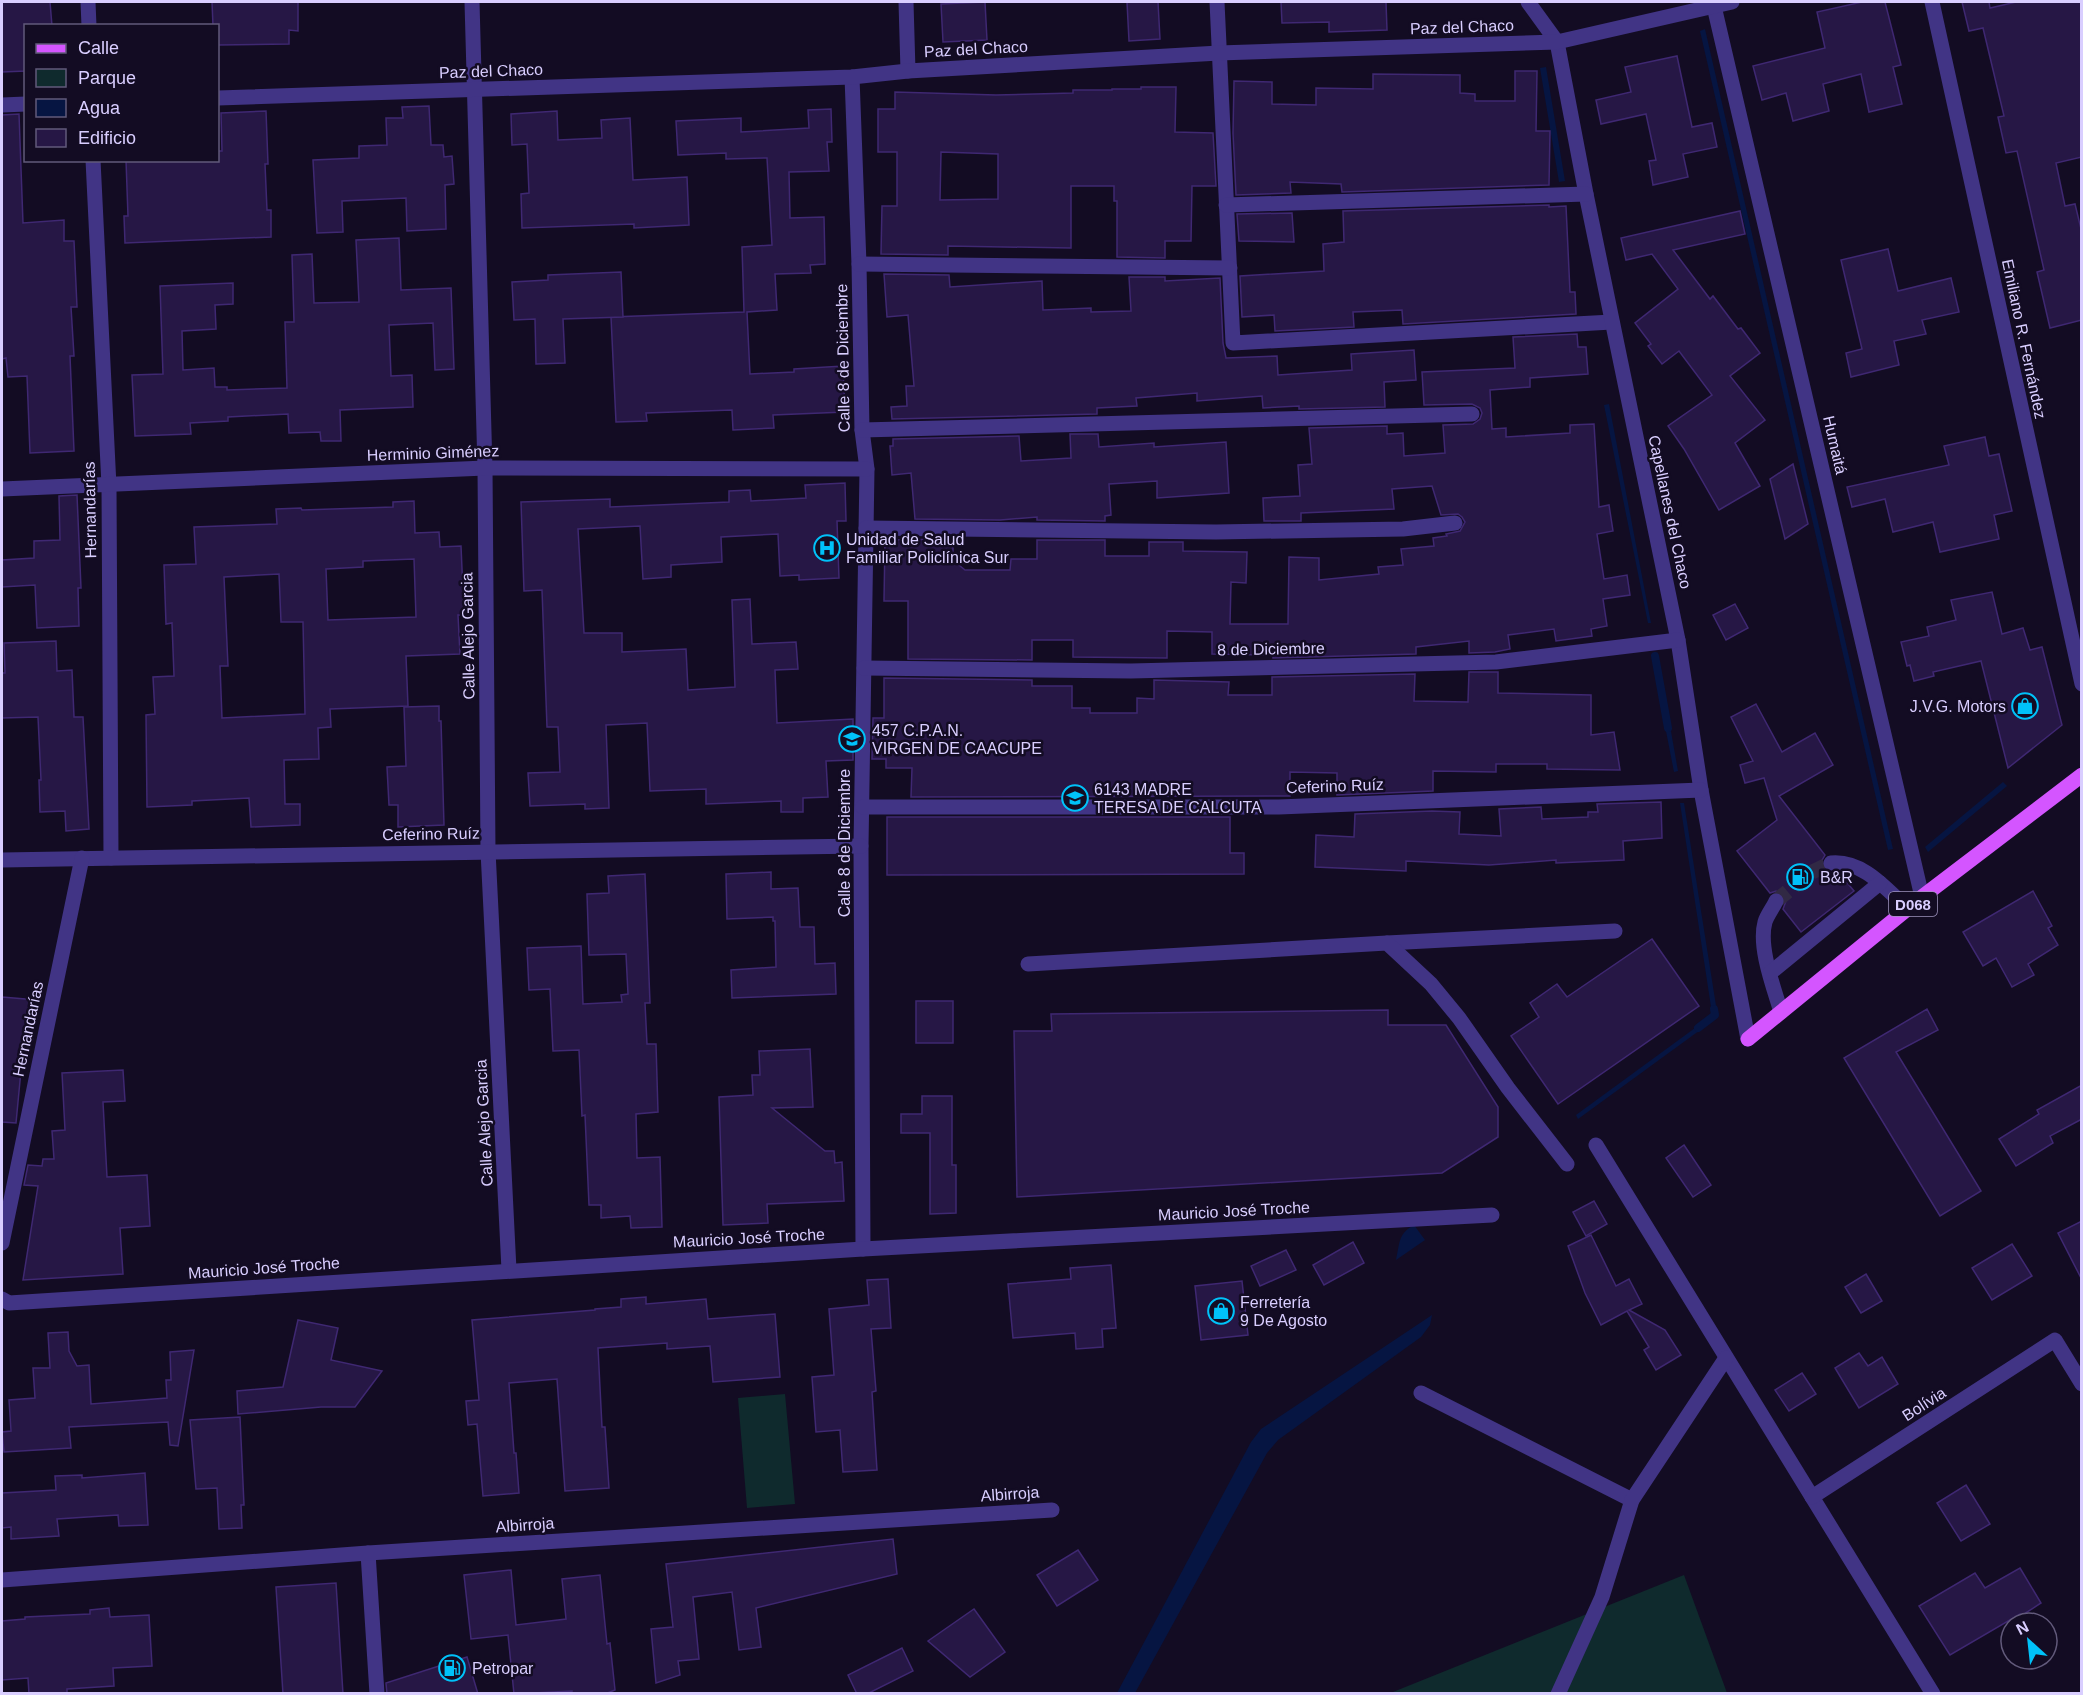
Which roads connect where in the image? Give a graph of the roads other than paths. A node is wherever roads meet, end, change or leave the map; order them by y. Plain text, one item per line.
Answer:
1 (88, 2) edge
2 (472, 2) edge
3 (906, 2) edge
4 (1218, 2) edge
5 (1528, 2) edge
6 (1732, 2) edge
7 (1932, 2) edge
8 (1713, 3) edge
9 (89, 24) edge
10 (1557, 42) junction
11 (1219, 53) junction
12 (908, 71) junction
13 (852, 77) junction
14 (476, 89) junction
15 (219, 98) edge
16 (24, 104) edge
17 (2, 105) edge
18 (93, 162) edge
19 (1586, 194) junction
20 (1226, 205) junction
21 (859, 264) junction
22 (1230, 268) junction
23 (1612, 322) junction
24 (1472, 414) dead end
25 (862, 430) junction
26 (485, 468) junction
27 (867, 469) junction
28 (109, 486) junction
29 (2, 489) edge
30 (1455, 523) dead end
31 (866, 528) junction
32 (1678, 640) junction
33 (864, 668) junction
34 (2082, 684) edge
35 (2082, 775) edge
36 (1701, 790) junction
37 (863, 807) junction
38 (861, 846) junction
39 (488, 851) junction
40 (82, 858) junction
41 (111, 858) junction
42 (2, 860) edge
43 (1832, 863) tunnel mouth
44 (1880, 883) junction
45 (1922, 897) junction
46 (1776, 901) tunnel mouth
47 (1908, 909) junction
48 (1615, 931) dead end
49 (1387, 943) junction
50 (1028, 964) dead end
51 (1770, 973) junction
52 (1781, 1012) junction
53 (1748, 1039) joint
54 (1596, 1145) dead end
55 (1567, 1164) dead end
56 (1492, 1215) dead end
57 (2, 1243) edge
58 (863, 1250) junction
59 (509, 1270) junction
60 (5, 1301) edge
61 (1726, 1358) junction
62 (2082, 1384) edge
63 (1421, 1393) dead end
64 (1812, 1497) junction
65 (1632, 1500) junction
66 (1052, 1510) dead end
67 (368, 1553) junction
68 (2, 1580) edge
69 (377, 1694) edge
70 (1558, 1694) edge
71 (1933, 1694) edge

1 - 9 street
2 - 14 street, Calle Alejo Garcia
3 - 12 street
4 - 11 street
5 - 10 street, Capellanes del Chaco
6 - 8 street, Paz del Chaco
7 - 34 street, Emiliano R. Fernández
8 - 10 street, Paz del Chaco
8 - 45 street, Humaitá
10 - 11 street, Paz del Chaco
10 - 19 street, Capellanes del Chaco
11 - 12 street, Paz del Chaco
11 - 20 street
12 - 13 street, Paz del Chaco
13 - 14 street, Paz del Chaco
13 - 21 street, Calle 8 de Diciembre
14 - 15 street, Paz del Chaco
14 - 26 street, Calle Alejo Garcia
16 - 17 street
18 - 28 street, Hernandarías
19 - 20 street
19 - 23 street, Capellanes del Chaco
20 - 22 street
21 - 22 street
21 - 25 street, Calle 8 de Diciembre
22 - 23 street
23 - 32 street, Capellanes del Chaco
24 - 25 street
25 - 27 street, Calle 8 de Diciembre
26 - 27 street, Herminio Giménez
26 - 28 street, Herminio Giménez
26 - 39 street, Calle Alejo Garcia
27 - 31 street, Calle 8 de Diciembre
28 - 29 street, Herminio Giménez
28 - 41 street, Hernandarías
30 - 31 street
31 - 33 street, Calle 8 de Diciembre
32 - 33 street, 8 de Diciembre
32 - 36 street, Capellanes del Chaco
33 - 37 street, Calle 8 de Diciembre
35 - 45 main road, D068
36 - 37 street, Ceferino Ruíz
36 - 53 street, Capellanes del Chaco
37 - 38 street, Calle 8 de Diciembre
38 - 39 street, Ceferino Ruíz
38 - 58 street, Calle 8 de Diciembre
39 - 41 street, Ceferino Ruíz
39 - 59 street, Calle Alejo Garcia
40 - 41 street, Ceferino Ruíz
40 - 42 street, Ceferino Ruíz
40 - 57 street, Hernandarías
43 - 44 street
44 - 47 street
44 - 51 street
45 - 47 main road, D068
46 - 51 street
47 - 52 main road, D068
48 - 49 street
49 - 50 street
49 - 55 street
51 - 52 street
52 - 53 main road, D068
54 - 61 street
56 - 58 street, Mauricio José Troche
58 - 59 street, Mauricio José Troche
59 - 60 street, Mauricio José Troche
61 - 64 street
61 - 65 street
62 - 64 street, Bolívia
63 - 65 street
64 - 71 street
65 - 70 street
66 - 67 street, Albirroja
67 - 68 street, Albirroja
67 - 69 street

